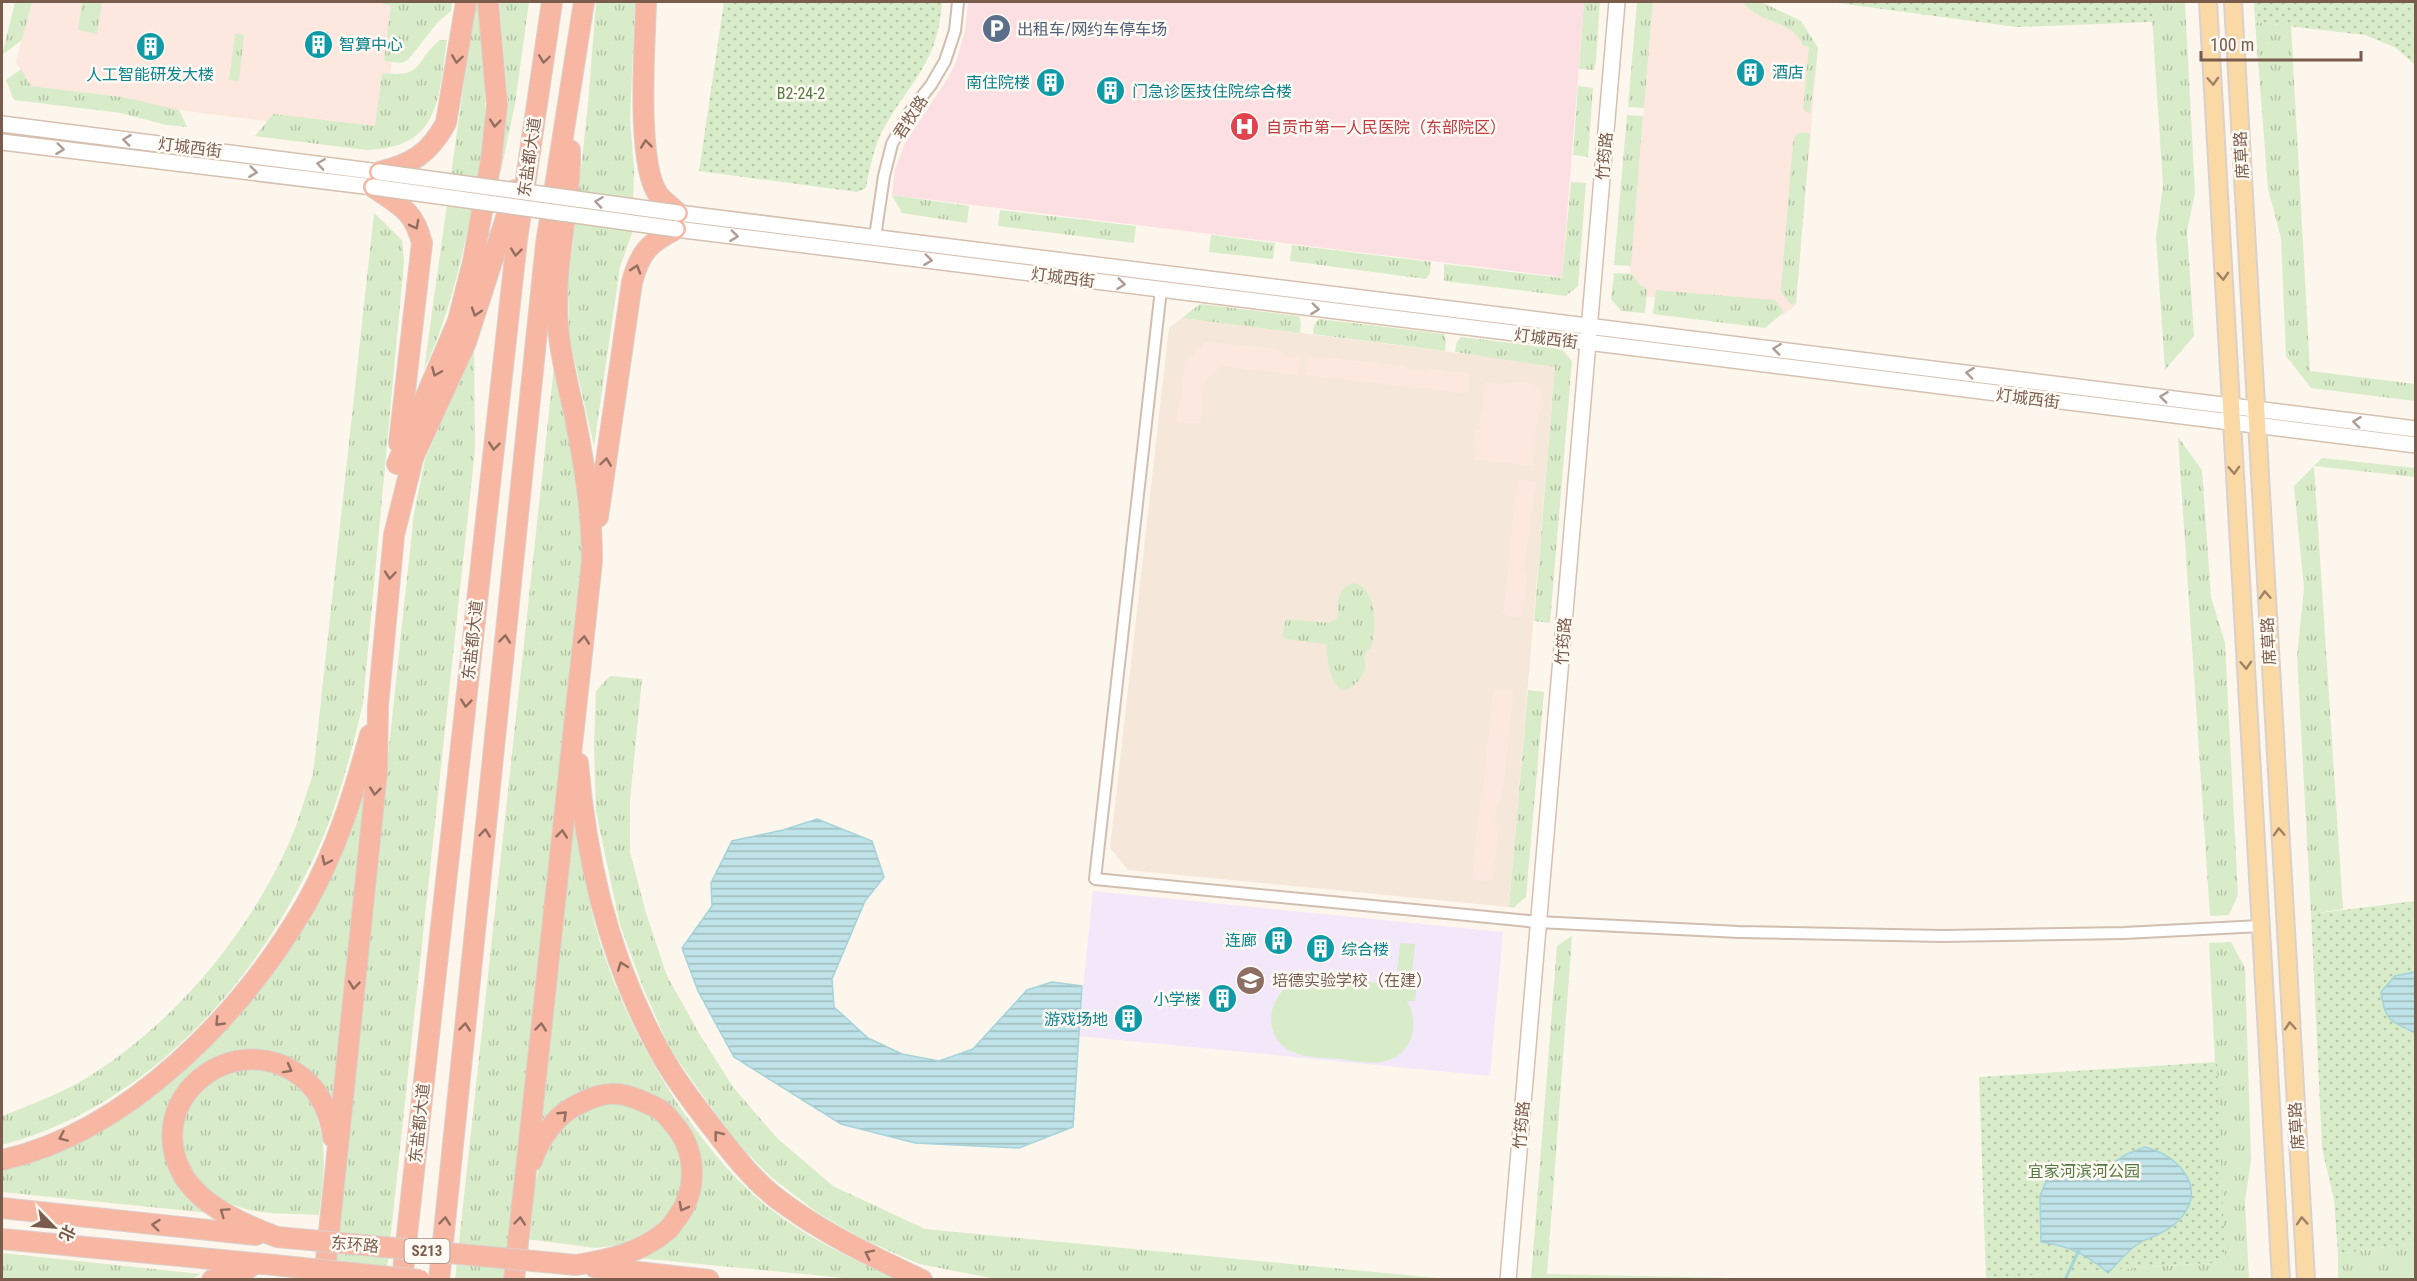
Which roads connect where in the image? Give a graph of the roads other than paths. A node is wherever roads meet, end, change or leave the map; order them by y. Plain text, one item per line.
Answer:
1 (466, 2) edge
2 (488, 2) edge
3 (552, 2) edge
4 (584, 2) edge
5 (646, 2) edge
6 (958, 2) edge
7 (1617, 2) edge
8 (2208, 2) edge
9 (2233, 2) edge
10 (570, 92) junction
11 (2, 124) edge
12 (532, 136) junction
13 (2, 142) edge
14 (376, 179) junction
15 (677, 221) junction
16 (875, 237) junction
17 (1161, 289) junction
18 (1590, 325) junction
19 (1589, 343) junction
20 (2230, 406) junction
21 (2254, 409) junction
22 (2231, 423) junction
23 (2256, 426) junction
24 (2415, 429) edge
25 (2415, 445) edge
26 (397, 464) junction
27 (394, 535) junction
28 (592, 561) junction
29 (378, 706) junction
30 (575, 727) junction
31 (1538, 922) junction
32 (2261, 926) junction
33 (2, 1160) edge
34 (336, 1161) junction
35 (524, 1183) junction
36 (2, 1208) edge
37 (88, 1218) junction
38 (277, 1237) junction
39 (2, 1239) edge
40 (85, 1247) junction
41 (274, 1265) junction
42 (576, 1265) junction
43 (212, 1280) edge
44 (324, 1280) edge
45 (402, 1280) edge
46 (420, 1280) edge
47 (439, 1280) edge
48 (514, 1280) edge
49 (709, 1280) edge
50 (922, 1280) edge
51 (1508, 1280) edge
52 (2281, 1280) edge
53 (2306, 1280) edge

1 -> 14 highway
2 -> 26 highway
3 -> 12 highway, 东盐都大道
4 - 10 highway, 东盐都大道
15 -> 5 highway
6 - 16 street, 君牧路
7 - 18 street, 竹筠路
8 -> 20 main road, 席草路
9 - 21 main road, 席草路
10 - 28 highway
47 -> 10 highway, 东盐都大道
14 -> 11 street, 灯城西街
12 -> 27 highway
12 -> 45 highway, 东盐都大道
13 -> 14 street, 灯城西街
14 - 15 street, bridge
14 -> 26 highway
15 - 16 street, 灯城西街
15 -> 17 street, 灯城西街
28 -> 15 highway
16 - 18 street, 灯城西街
17 -> 19 street, 灯城西街
17 - 31 street
18 - 19 street, 竹筠路
20 -> 18 street, 灯城西街
19 - 22 street, 灯城西街
19 - 31 street, 竹筠路
20 - 21 street, 灯城西街
20 - 22 main road, 席草路
21 - 23 main road, 席草路
24 -> 21 street, 灯城西街
22 - 23 street, 灯城西街
22 -> 32 main road, 席草路
23 - 25 street, 灯城西街
53 -> 23 main road, 席草路
26 - 27 highway
27 -> 29 highway
30 -> 28 highway
29 -> 33 highway
29 -> 34 highway
35 -> 30 highway
50 -> 30 highway
31 - 32 street
31 - 51 street, 竹筠路
32 - 52 main road, 席草路
38 -> 34 highway
34 - 44 highway
35 -> 42 highway
48 -> 35 highway
36 - 37 highway, 东环路 / S213
38 -> 37 highway, 东环路 / S213
37 - 40 highway
38 - 42 highway, 东环路 / S213, bridge
39 - 40 highway, 东环路 / S213
40 - 41 highway, 东环路 / S213
41 - 43 highway
41 - 46 highway, 东环路 / S213, bridge
42 - 49 highway, 东环路 / S213

